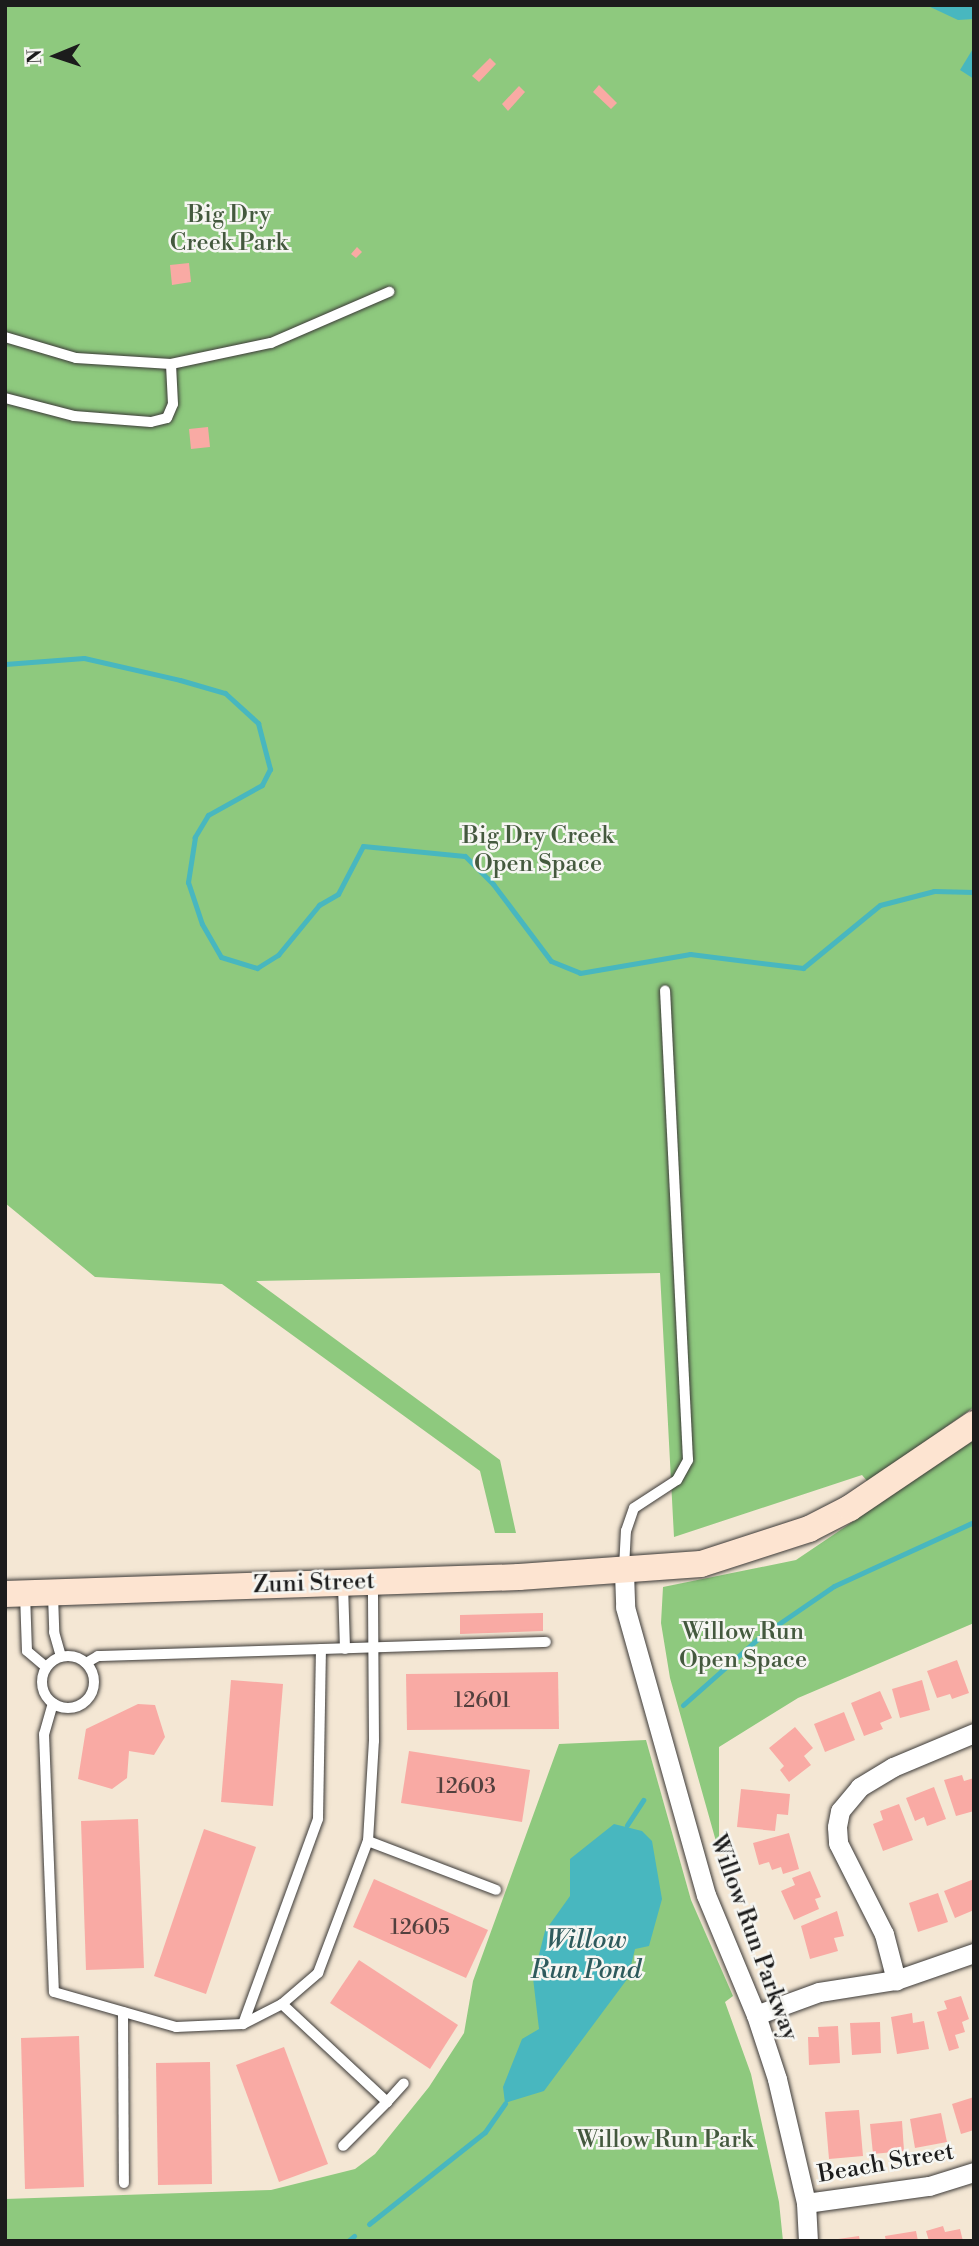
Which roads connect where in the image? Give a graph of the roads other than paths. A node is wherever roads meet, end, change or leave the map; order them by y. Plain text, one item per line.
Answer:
1 (389, 292) dead end
2 (5, 337) edge
3 (171, 364) junction
4 (5, 398) edge
5 (666, 991) dead end
6 (974, 1424) edge
7 (624, 1572) junction
8 (373, 1583) junction
9 (343, 1584) junction
10 (53, 1590) junction
11 (15, 1594) edge
12 (546, 1642) dead end
13 (373, 1648) junction
14 (321, 1649) junction
15 (345, 1649) junction
16 (61, 1656) junction
17 (86, 1663) junction
18 (46, 1667) junction
19 (53, 1703) junction
20 (974, 1733) edge
21 (368, 1841) junction
22 (496, 1890) dead end
23 (974, 1953) edge
24 (896, 1980) junction
25 (282, 2004) junction
26 (123, 2012) junction
27 (757, 2015) junction
28 (243, 2024) junction
29 (404, 2082) dead end
30 (387, 2102) junction
31 (344, 2146) dead end
32 (974, 2172) edge
33 (124, 2183) dead end
34 (806, 2203) junction
35 (808, 2241) edge

1 - 3 lane
2 - 3 lane
3 - 4 lane
5 - 7 lane
6 - 7 main road, Zuni Street
7 - 8 main road, Zuni Street
7 - 27 street, Willow Run Parkway
8 - 9 main road, Zuni Street
8 - 13 lane
9 - 10 main road, Zuni Street
9 - 15 lane
10 - 11 main road, Zuni Street
10 - 16 lane
11 - 18 lane
12 - 13 lane
13 - 15 lane
13 - 21 lane
14 - 15 lane
14 - 17 lane
14 - 28 lane
16 - 17 lane
16 - 18 lane
17 - 19 lane
18 - 19 lane
19 - 26 lane
20 - 24 street
21 - 22 lane
21 - 25 lane
23 - 24 street
24 - 27 street
25 - 28 lane
25 - 30 lane
26 - 28 lane
26 - 33 lane
27 - 34 street, Willow Run Parkway
29 - 30 lane
30 - 31 lane
32 - 34 street, Beach Street
34 - 35 street, Willow Run Parkway

